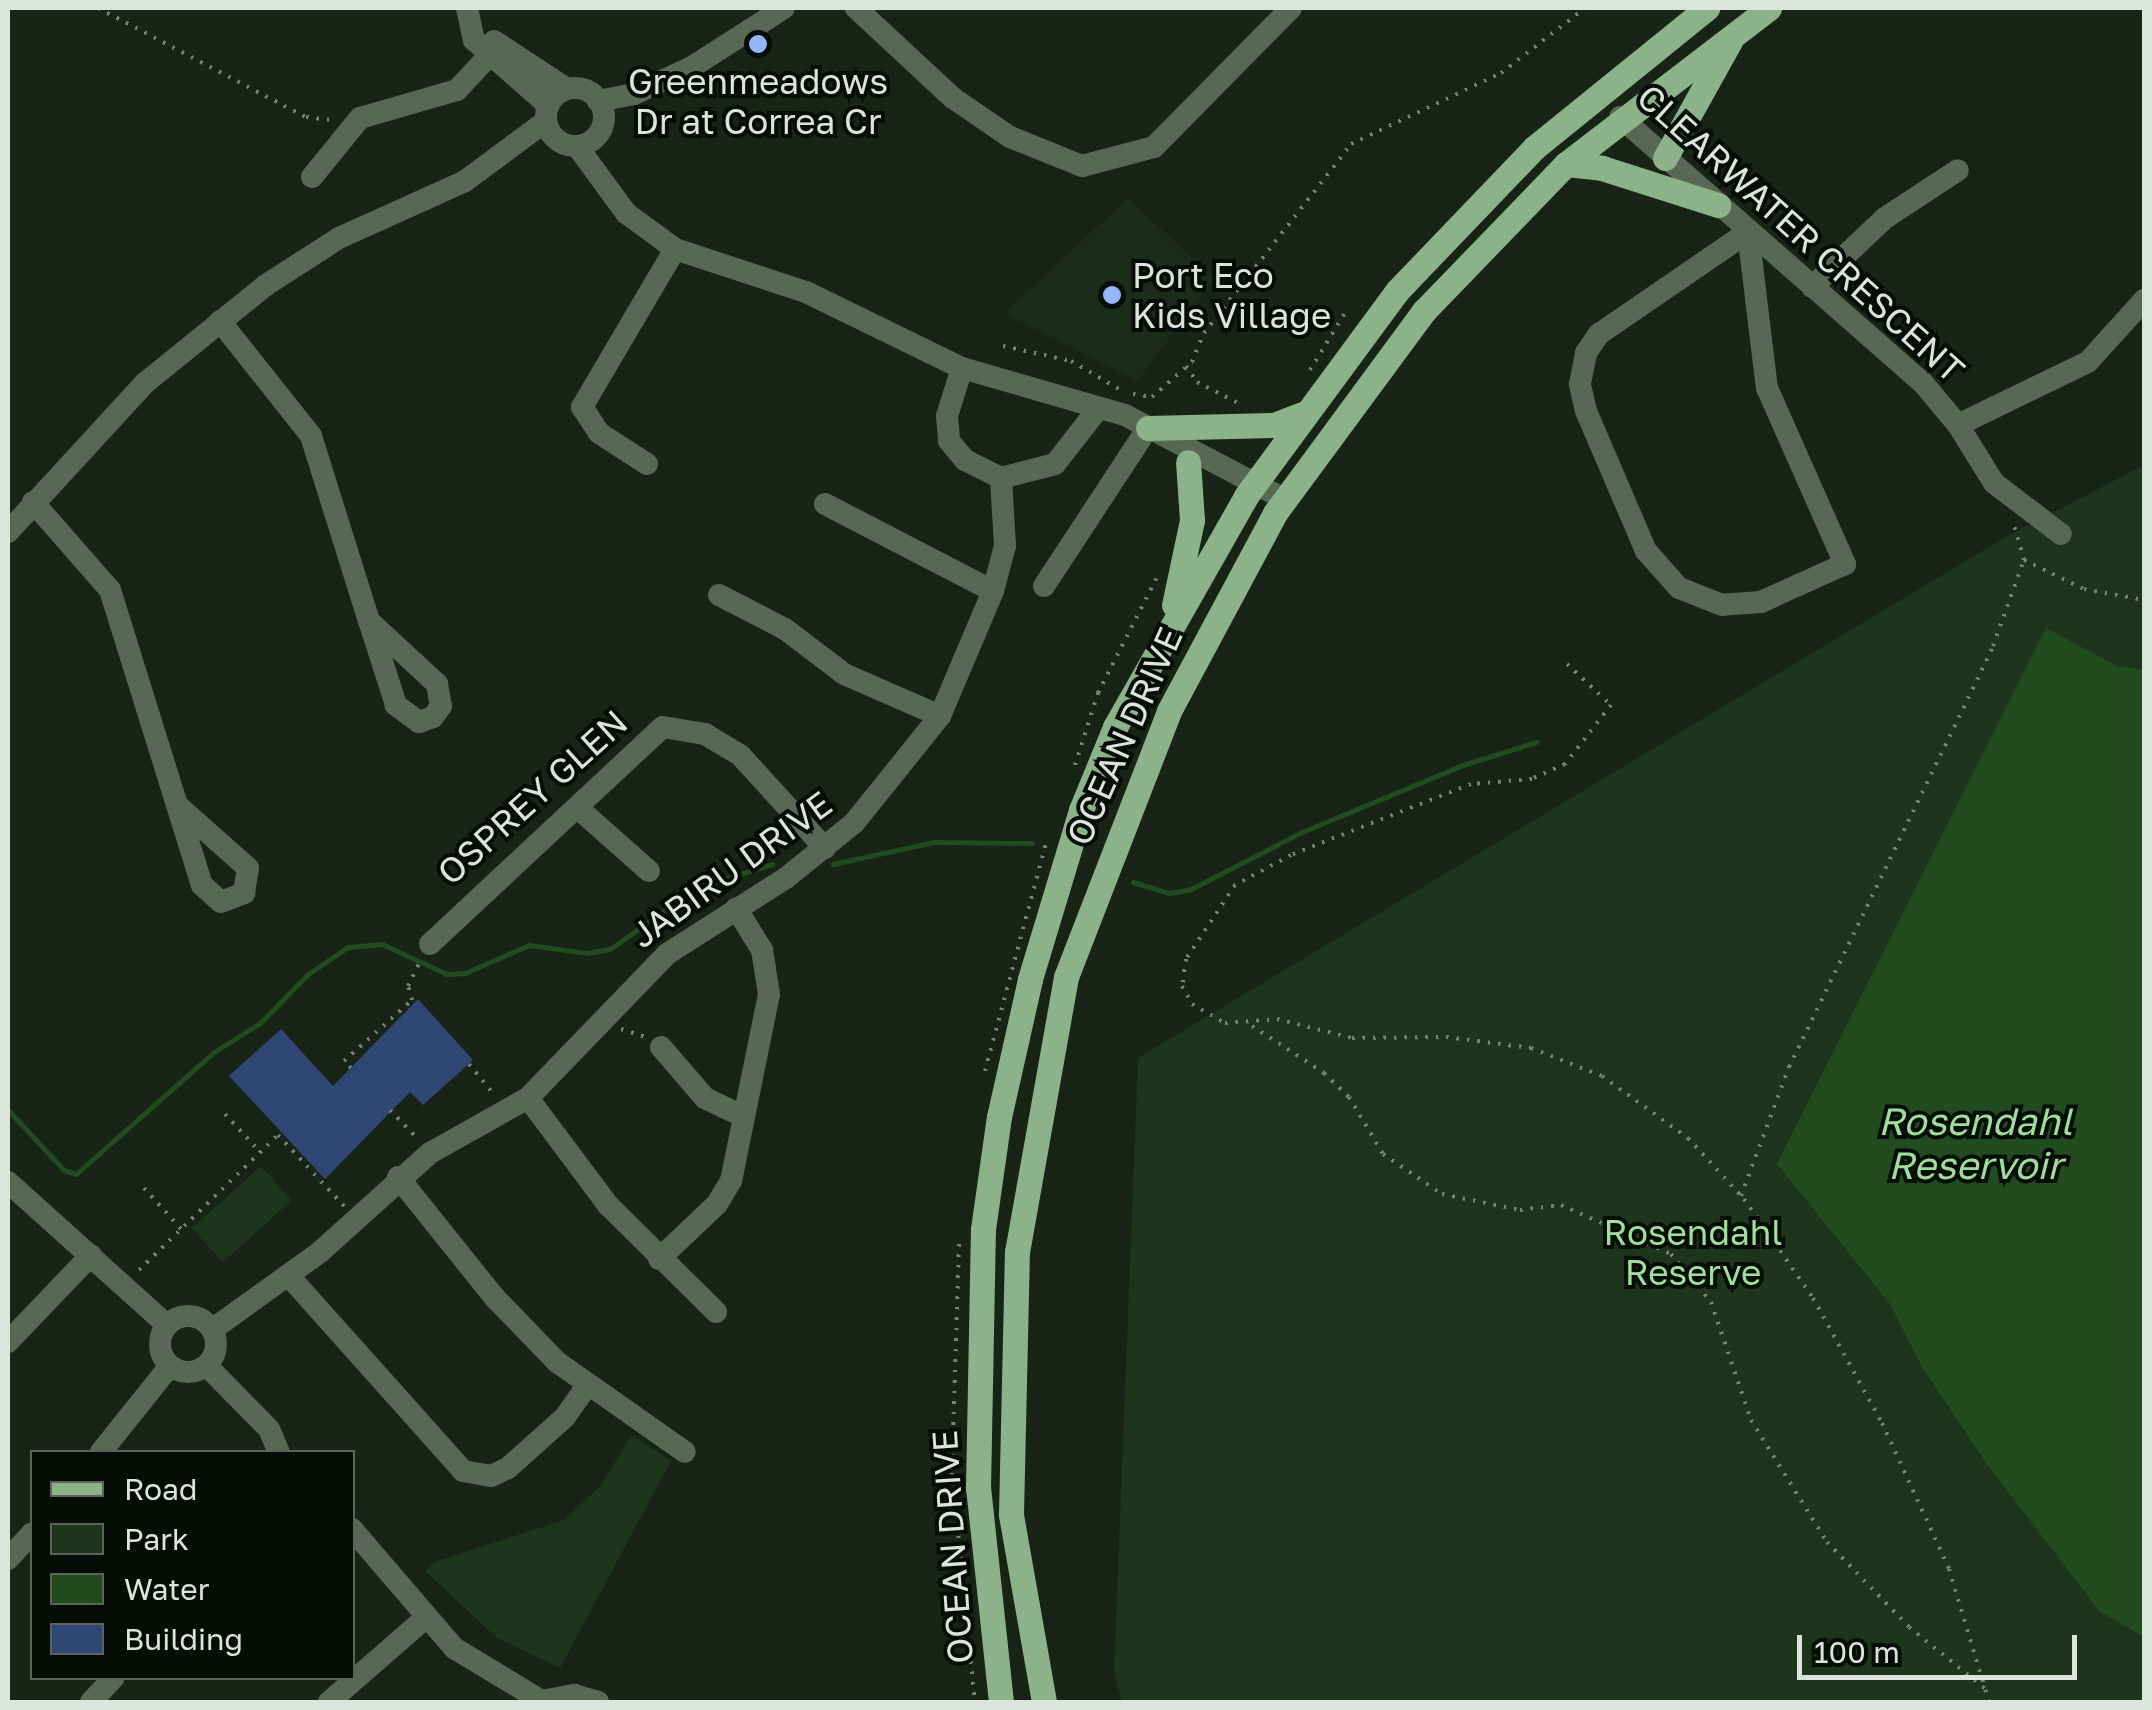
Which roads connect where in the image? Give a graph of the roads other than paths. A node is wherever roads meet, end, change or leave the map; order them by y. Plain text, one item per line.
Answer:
1 (784, 8) edge
2 (856, 8) edge
3 (1291, 8) edge
4 (1708, 8) edge
5 (1768, 8) edge
6 (469, 15) edge
7 (1738, 28) junction
8 (495, 50) junction
9 (567, 89) junction
10 (1595, 95) junction
11 (601, 108) junction
12 (1620, 118) junction
13 (564, 130) junction
14 (1666, 158) junction
15 (1566, 164) junction
16 (1958, 170) dead end
17 (312, 177) dead end
18 (1718, 205) junction
19 (1748, 232) junction
20 (675, 249) junction
21 (1812, 287) junction
22 (2144, 300) edge
23 (220, 321) junction
24 (962, 368) junction
25 (1103, 411) junction
26 (1302, 414) junction
27 (1958, 425) junction
28 (1145, 432) junction
29 (1188, 462) junction
30 (647, 464) dead end
31 (1001, 478) junction
32 (1250, 490) junction
33 (33, 502) junction
34 (825, 504) dead end
35 (1279, 506) junction
36 (8, 532) edge
37 (2061, 534) dead end
38 (1044, 586) dead end
39 (993, 591) junction
40 (720, 595) dead end
41 (369, 621) dead end
42 (1172, 625) junction
43 (940, 716) junction
44 (178, 805) dead end
45 (580, 810) junction
46 (825, 848) junction
47 (649, 871) dead end
48 (736, 908) junction
49 (430, 944) dead end
50 (660, 1048) road end
51 (528, 1098) junction
52 (742, 1116) junction
53 (398, 1177) junction
54 (8, 1182) edge
55 (91, 1255) junction
56 (658, 1259) junction
57 (288, 1274) junction
58 (716, 1312) dead end
59 (167, 1326) junction
60 (213, 1329) junction
61 (8, 1342) edge
62 (170, 1366) junction
63 (207, 1366) junction
64 (586, 1387) junction
65 (103, 1450) edge
66 (279, 1450) edge
67 (685, 1452) dead end
68 (355, 1533) edge
69 (30, 1535) edge
70 (8, 1559) edge
71 (424, 1619) junction
72 (355, 1679) edge
73 (111, 1680) edge
74 (354, 1680) edge
75 (91, 1702) edge
76 (329, 1702) edge
77 (542, 1702) edge
78 (598, 1702) edge
79 (1001, 1702) edge
80 (1044, 1702) edge

1 - 11 street
2 - 3 street
4 - 10 main road, OCEAN DRIVE
5 - 7 main road, OCEAN DRIVE
6 - 8 street
7 - 12 main road, OCEAN DRIVE
7 - 14 main road
8 - 9 street
8 - 13 street
8 - 17 street
9 - 11 street
9 - 13 street
10 - 12 main road, CLEARWATER CRESCENT
10 - 26 main road, OCEAN DRIVE
11 - 13 street
12 - 14 street, CLEARWATER CRESCENT
12 - 15 main road, OCEAN DRIVE
13 - 20 street
13 - 23 street
14 - 18 street, CLEARWATER CRESCENT
15 - 18 main road
15 - 35 main road, OCEAN DRIVE
16 - 21 street
18 - 19 street, CLEARWATER CRESCENT
19 - 19 street
19 - 21 street, CLEARWATER CRESCENT
20 - 24 street
20 - 30 street
21 - 27 street, CLEARWATER CRESCENT
22 - 27 street, CLEARWATER CRESCENT
23 - 33 street
23 - 41 street
24 - 25 street
24 - 31 street
25 - 28 street
25 - 31 street
26 - 28 main road
26 - 32 main road, OCEAN DRIVE
27 - 37 street, CLEARWATER CRESCENT
28 - 29 street
28 - 32 street
28 - 38 street
29 - 32 street
29 - 42 main road
31 - 39 street, JABIRU DRIVE
32 - 35 street
32 - 42 main road, OCEAN DRIVE
33 - 36 street
33 - 44 street
34 - 39 street
35 - 80 main road, OCEAN DRIVE
39 - 43 street, JABIRU DRIVE
40 - 43 street
42 - 79 main road, OCEAN DRIVE
43 - 46 street, JABIRU DRIVE
45 - 46 street, OSPREY GLEN
45 - 47 street
45 - 49 street, OSPREY GLEN
46 - 48 street, JABIRU DRIVE
48 - 51 street, JABIRU DRIVE
48 - 52 street
50 - 52 street
51 - 53 street, JABIRU DRIVE
51 - 56 street
52 - 56 street
53 - 57 street, JABIRU DRIVE
53 - 64 street
54 - 55 street
55 - 59 street
55 - 61 street
56 - 58 street
57 - 60 street, JABIRU DRIVE
57 - 64 street
59 - 60 street
59 - 62 street
60 - 63 street
62 - 63 street
62 - 65 street
63 - 66 street
64 - 67 street
68 - 71 street
69 - 70 street
71 - 72 street
71 - 77 street
73 - 75 street
74 - 76 street
77 - 78 street

